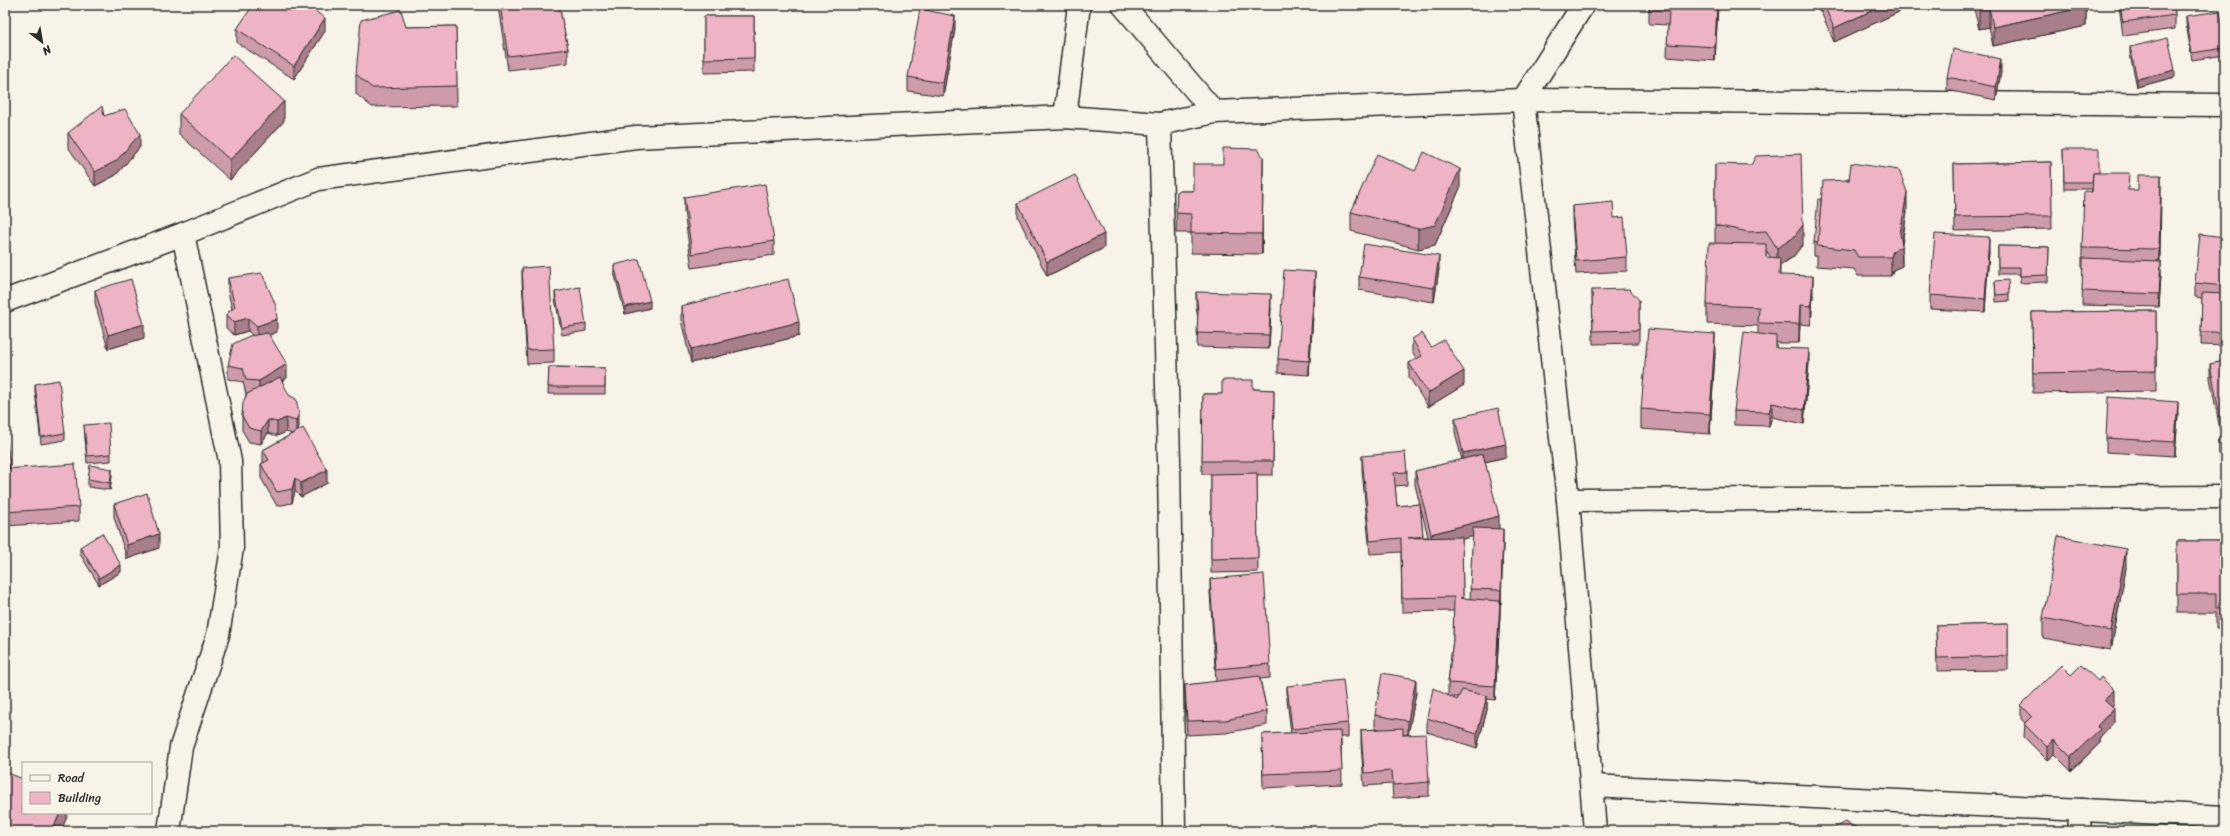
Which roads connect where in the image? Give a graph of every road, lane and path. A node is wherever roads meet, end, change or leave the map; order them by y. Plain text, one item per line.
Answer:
1 (1079, 5) edge
2 (1123, 5) edge
3 (1583, 5) edge
4 (1523, 100) junction
5 (2225, 105) edge
6 (1214, 112) junction
7 (1065, 117) junction
8 (1160, 124) junction
9 (183, 234) junction
10 (5, 301) edge
11 (2225, 497) edge
12 (1568, 500) junction
13 (1592, 786) junction
14 (2225, 817) edge
15 (2080, 821) edge
16 (169, 831) edge
17 (1174, 831) edge
18 (1595, 831) edge

1 - 7 street
2 - 6 street
3 - 4 street
4 - 5 street
4 - 6 street
4 - 12 street
6 - 8 street
7 - 8 street
7 - 9 street
8 - 17 street
9 - 10 street
9 - 16 street
11 - 12 street
12 - 13 street
13 - 15 street
13 - 18 street
14 - 15 street

